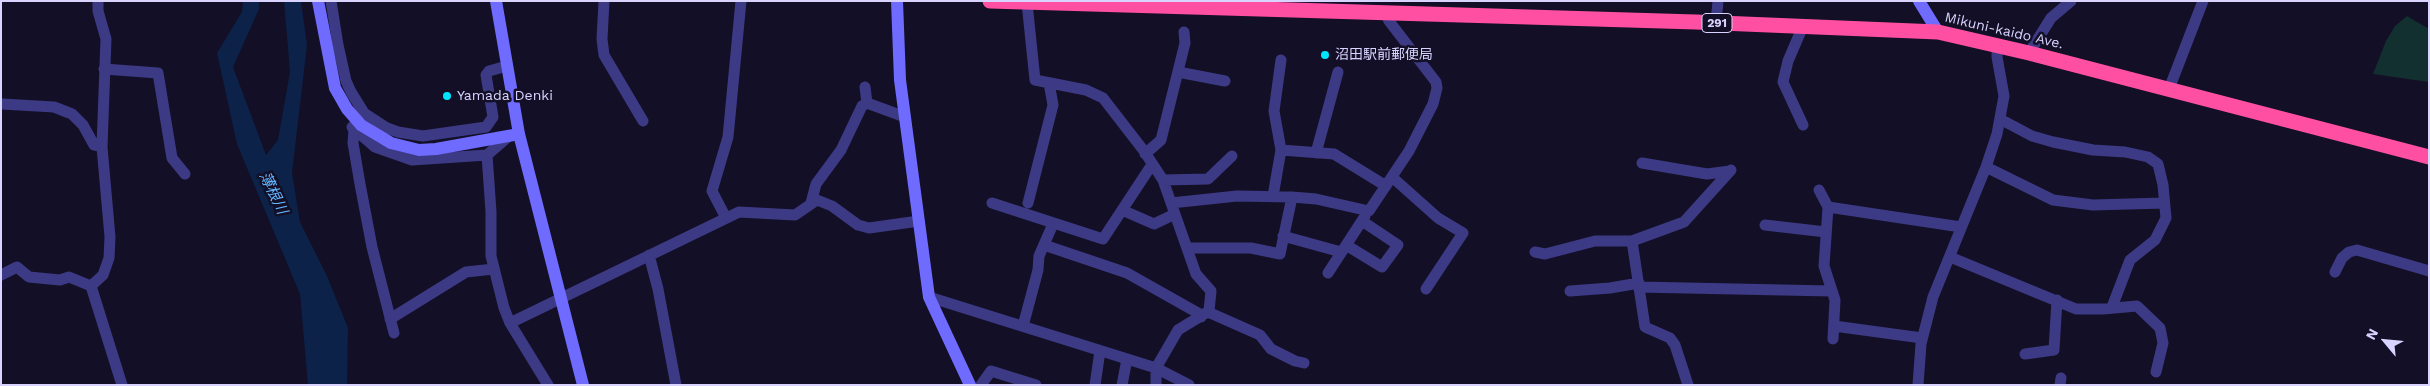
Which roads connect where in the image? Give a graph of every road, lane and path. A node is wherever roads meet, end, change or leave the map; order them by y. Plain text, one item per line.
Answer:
1 (98, 1) edge
2 (318, 1) edge
3 (331, 1) edge
4 (496, 1) edge
5 (604, 1) edge
6 (741, 1) edge
7 (897, 1) edge
8 (990, 1) edge
9 (1718, 1) edge
10 (1919, 1) edge
11 (2071, 1) edge
12 (2203, 1) edge
13 (1027, 3) junction
14 (1386, 14) junction
15 (1716, 23) junction
16 (1803, 26) junction
17 (1184, 32) dead end
18 (1938, 32) junction
19 (1997, 45) junction
20 (2029, 53) junction
21 (1281, 60) dead end
22 (507, 66) junction
23 (104, 69) junction
24 (1178, 72) junction
25 (1338, 72) dead end
26 (1225, 81) dead end
27 (1049, 83) junction
28 (865, 87) dead end
29 (2169, 89) junction
30 (351, 92) junction
31 (867, 103) junction
32 (2, 104) edge
33 (905, 117) junction
34 (2000, 119) junction
35 (643, 121) dead end
36 (1803, 125) dead end
37 (358, 127) junction
38 (514, 135) junction
39 (102, 147) junction
40 (1281, 150) junction
41 (1316, 152) junction
42 (1146, 154) junction
43 (487, 156) junction
44 (1232, 156) dead end
45 (2429, 156) edge
46 (1642, 163) dead end
47 (1153, 165) junction
48 (1986, 167) junction
49 (185, 174) dead end
50 (1163, 180) junction
51 (1389, 182) junction
52 (1819, 190) dead end
53 (1273, 196) junction
54 (1292, 197) junction
55 (812, 203) junction
56 (992, 203) dead end
57 (1028, 203) dead end
58 (2164, 203) junction
59 (1828, 207) junction
60 (1173, 208) junction
61 (1122, 210) junction
62 (1368, 211) junction
63 (726, 218) junction
64 (919, 221) junction
65 (1362, 221) junction
66 (1053, 224) junction
67 (1765, 225) dead end
68 (1961, 227) junction
69 (1826, 232) junction
70 (1283, 236) junction
71 (1632, 241) junction
72 (1044, 245) junction
73 (1186, 248) junction
74 (1344, 248) junction
75 (1535, 252) dead end
76 (649, 255) junction
77 (1950, 257) junction
78 (494, 269) junction
79 (2429, 271) edge
80 (1328, 272) dead end
81 (2335, 272) dead end
82 (1, 275) edge
83 (1639, 285) junction
84 (91, 286) junction
85 (1426, 289) dead end
86 (1570, 291) dead end
87 (1832, 291) junction
88 (929, 297) junction
89 (560, 298) junction
90 (2056, 300) junction
91 (2112, 308) junction
92 (1204, 314) junction
93 (390, 319) junction
94 (510, 323) junction
95 (1023, 326) junction
96 (1834, 326) junction
97 (394, 333) dead end
98 (1922, 338) junction
99 (1833, 339) dead end
100 (1100, 351) junction
101 (2025, 354) dead end
102 (1127, 359) junction
103 (1304, 362) dead end
104 (1156, 368) junction
105 (2156, 372) dead end
106 (122, 385) edge
107 (548, 385) edge
108 (583, 385) edge
109 (676, 385) edge
110 (970, 385) edge
111 (981, 385) edge
112 (1036, 385) edge
113 (1095, 385) edge
114 (1122, 385) edge
115 (1156, 385) edge
116 (1189, 385) edge
117 (1688, 385) edge
118 (1918, 385) edge

1 - 23 street
2 - 37 street, bridge
3 - 30 street
4 - 22 street
5 - 35 street
6 - 63 street
7 - 33 street
8 - 13 highway, Mikuni-kaido Ave. / 291
9 - 15 street
10 - 18 street
11 - 20 street
12 - 29 street
13 - 14 highway, Mikuni-kaido Ave. / 291
13 - 27 street
14 - 15 highway, Mikuni-kaido Ave. / 291
14 - 51 street
15 - 16 highway, Mikuni-kaido Ave. / 291
16 - 18 highway, Mikuni-kaido Ave. / 291
16 - 36 street
17 - 24 street
18 - 19 highway, Mikuni-kaido Ave. / 291
19 - 20 highway, Mikuni-kaido Ave. / 291
19 - 34 street
20 - 29 highway, Mikuni-kaido Ave. / 291
21 - 40 street
22 - 30 street
22 - 38 street
23 - 39 street
23 - 49 street
24 - 26 street
24 - 42 street
25 - 41 street
27 - 42 street
27 - 57 street
28 - 31 street
29 - 45 highway, Mikuni-kaido Ave. / 291
30 - 37 street
31 - 33 street
31 - 55 street
32 - 39 street
33 - 64 street
34 - 48 street
34 - 58 street
37 - 38 street
37 - 43 street
37 - 93 street
38 - 43 street
38 - 89 street
39 - 84 street
40 - 41 street
40 - 53 street
41 - 51 street
42 - 47 street
43 - 78 street
44 - 50 street
46 - 71 street
47 - 50 street
47 - 61 street
48 - 58 street
48 - 68 street
50 - 60 street
51 - 62 street
51 - 85 street
52 - 59 street
53 - 54 street
53 - 60 street
54 - 62 street
54 - 70 street
55 - 63 street
55 - 64 street
56 - 66 street
58 - 91 street
59 - 68 street
59 - 69 street
60 - 61 street
60 - 73 street
61 - 66 street
62 - 65 street
63 - 76 street
64 - 88 street
65 - 74 street
65 - 74 street
66 - 72 street
67 - 69 street
68 - 77 street
69 - 87 street
70 - 73 street
70 - 74 street
71 - 75 street
71 - 83 street
72 - 92 street
72 - 95 street
73 - 92 street
74 - 80 street
76 - 89 street
76 - 109 street
77 - 90 street
77 - 98 street
78 - 93 street
78 - 94 street
79 - 81 street
82 - 84 street
83 - 86 street
83 - 87 street
83 - 117 street
84 - 106 street
87 - 96 street
88 - 95 street
88 - 110 street
89 - 94 street
89 - 108 street
90 - 91 street
90 - 101 street
91 - 105 street
92 - 103 street
92 - 104 street
93 - 97 street
94 - 107 street
95 - 100 street
96 - 98 street
96 - 99 street
98 - 118 street
100 - 102 street
100 - 113 street
102 - 104 street
102 - 114 street
104 - 115 street
104 - 116 street
111 - 112 street

